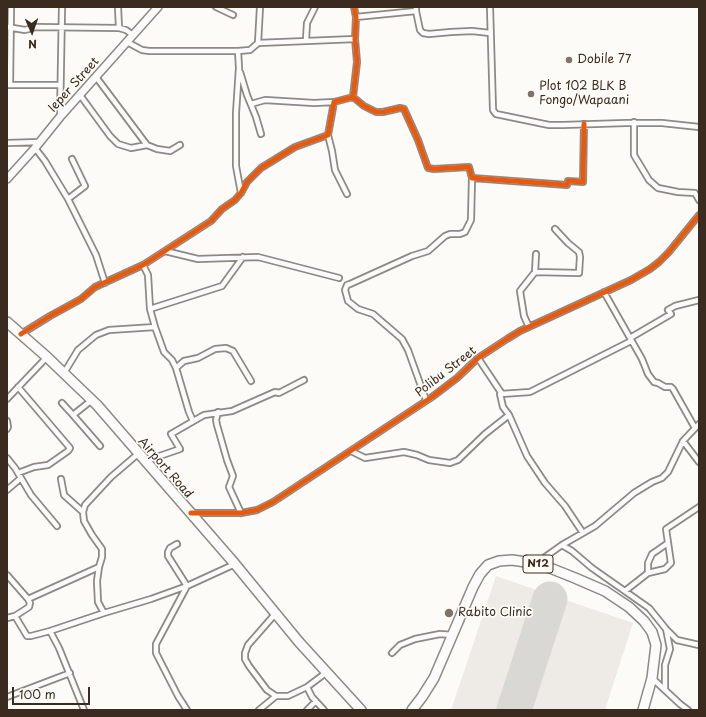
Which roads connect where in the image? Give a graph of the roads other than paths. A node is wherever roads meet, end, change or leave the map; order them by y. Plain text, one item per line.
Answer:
1 (11, 7) edge
2 (62, 7) edge
3 (118, 7) edge
4 (158, 7) edge
5 (216, 7) edge
6 (260, 7) edge
7 (315, 7) edge
8 (354, 7) edge
9 (404, 7) edge
10 (490, 7) edge
11 (416, 9) edge
12 (398, 13) junction
13 (233, 14) dead end
14 (356, 17) junction
15 (9, 27) edge
16 (62, 27) junction
17 (119, 28) junction
18 (490, 33) junction
19 (133, 35) junction
20 (355, 39) junction
21 (306, 40) junction
22 (127, 42) junction
23 (258, 43) junction
24 (238, 51) junction
25 (9, 65) edge
26 (239, 68) junction
27 (96, 77) junction
28 (9, 85) edge
29 (60, 85) junction
30 (80, 95) junction
31 (353, 97) junction
32 (334, 102) junction
33 (251, 104) junction
34 (60, 117) junction
35 (634, 122) junction
36 (584, 124) junction
37 (699, 127) edge
38 (261, 134) dead end
39 (328, 135) junction
40 (40, 142) junction
41 (7, 143) edge
42 (147, 145) junction
43 (180, 145) dead end
44 (35, 148) junction
45 (72, 159) dead end
46 (472, 178) junction
47 (7, 179) edge
48 (697, 192) edge
49 (241, 193) junction
50 (347, 194) dead end
51 (68, 199) junction
52 (699, 200) edge
53 (699, 215) edge
54 (555, 229) dead end
55 (165, 252) junction
56 (536, 254) dead end
57 (243, 257) junction
58 (143, 265) junction
59 (535, 272) junction
60 (339, 278) dead end
61 (106, 283) junction
62 (604, 292) junction
63 (699, 300) edge
64 (150, 309) junction
65 (7, 322) edge
66 (155, 327) junction
67 (529, 327) junction
68 (21, 334) junction
69 (630, 339) junction
70 (47, 357) junction
71 (478, 358) junction
72 (176, 368) junction
73 (64, 373) junction
74 (304, 380) dead end
75 (251, 381) dead end
76 (18, 387) junction
77 (500, 394) junction
78 (7, 399) edge
79 (92, 400) junction
80 (426, 400) junction
81 (62, 403) dead end
82 (218, 412) junction
83 (73, 415) junction
84 (509, 415) junction
85 (7, 421) edge
86 (193, 421) junction
87 (699, 424) edge
88 (695, 428) junction
89 (7, 429) edge
90 (683, 441) junction
91 (100, 446) dead end
92 (351, 451) junction
93 (139, 453) junction
94 (7, 458) edge
95 (146, 460) junction
96 (699, 462) edge
97 (18, 473) junction
98 (21, 478) junction
99 (60, 479) dead end
100 (7, 490) edge
101 (699, 507) edge
102 (83, 512) junction
103 (191, 513) junction
104 (241, 513) junction
105 (57, 526) dead end
106 (583, 533) junction
107 (668, 543) junction
108 (177, 544) dead end
109 (562, 545) junction
110 (235, 564) junction
111 (540, 564) junction
112 (99, 567) junction
113 (648, 572) junction
114 (7, 575) edge
115 (187, 586) junction
116 (625, 591) junction
117 (28, 599) junction
118 (104, 613) junction
119 (276, 613) junction
120 (15, 616) junction
121 (7, 618) edge
122 (666, 629) junction
123 (50, 631) junction
124 (453, 635) junction
125 (699, 645) edge
126 (392, 653) dead end
127 (327, 672) junction
128 (70, 673) junction
129 (652, 678) junction
130 (306, 687) junction
131 (665, 690) junction
132 (276, 696) junction
133 (7, 697) edge
134 (316, 701) junction
135 (84, 710) edge
136 (187, 710) edge
137 (259, 710) edge
138 (307, 710) edge
139 (324, 710) edge
140 (361, 710) edge
141 (412, 710) edge
142 (643, 710) edge
143 (688, 710) edge

1 - 15 street
2 - 16 street
3 - 17 street
4 - 19 street, Ieper Street
5 - 13 street
6 - 23 street
7 - 21 street
8 - 14 street
9 - 12 street
10 - 18 street
11 - 12 street
11 - 18 street
12 - 14 street
14 - 20 street
15 - 16 street
15 - 25 street
16 - 17 street
16 - 29 street
17 - 19 street
18 - 36 street
19 - 22 street, Ieper Street
20 - 21 street
20 - 31 street
21 - 23 street
22 - 24 street
22 - 27 street, Ieper Street
23 - 24 street
24 - 26 street
25 - 28 street
26 - 33 street
26 - 49 street
27 - 30 street, Ieper Street
27 - 42 street
28 - 29 street
29 - 34 street
30 - 34 street, Ieper Street
30 - 42 street
31 - 32 street
31 - 46 street
32 - 33 street
32 - 39 street
33 - 38 street
34 - 40 street, Ieper Street
35 - 36 street
35 - 37 street
35 - 48 street
36 - 46 street
39 - 49 street
39 - 50 street
40 - 41 street
40 - 44 street, Ieper Street
42 - 43 street
44 - 47 street, Ieper Street
44 - 51 street
45 - 51 street
46 - 80 street
48 - 52 street
49 - 55 street
51 - 61 street
53 - 62 street, Polibu Street
54 - 59 street
55 - 57 street
55 - 58 street
56 - 59 street
57 - 60 street
57 - 64 street
58 - 61 street
58 - 64 street
59 - 67 street
61 - 68 street
62 - 67 street, Polibu Street
62 - 69 street
63 - 69 street
64 - 66 street
65 - 68 highway, Airport Road
66 - 72 street
66 - 73 street
67 - 71 street, Polibu Street
68 - 70 highway, Airport Road
69 - 77 street
69 - 88 street
70 - 73 highway, Airport Road
70 - 76 street
71 - 77 street
71 - 80 street, Polibu Street
72 - 75 street
72 - 86 street
73 - 79 highway, Airport Road
74 - 82 street
76 - 78 street
76 - 97 street
77 - 84 street
79 - 83 street
79 - 93 highway, Airport Road
80 - 92 street, Polibu Street
81 - 83 street
82 - 86 street
82 - 104 street
83 - 91 street
84 - 92 street
84 - 106 street
85 - 89 street
86 - 95 street
87 - 88 street
88 - 90 street
90 - 96 street
90 - 106 street
92 - 104 street, Polibu Street
93 - 95 highway, Airport Road
93 - 102 street
94 - 97 street
95 - 103 highway, Airport Road
97 - 98 street
98 - 100 street
98 - 105 street
99 - 102 street
101 - 107 street
102 - 112 street
103 - 104 street, Polibu Street
103 - 110 highway, Airport Road
106 - 109 street
107 - 113 street
107 - 113 street
108 - 115 street
109 - 111 street
109 - 116 street
110 - 115 street
110 - 119 highway, Airport Road
111 - 124 highway, N12
111 - 129 highway, N12
112 - 117 street
112 - 118 street
113 - 116 street
114 - 117 street
115 - 118 street
115 - 136 street
116 - 122 street
117 - 120 street
118 - 123 street
119 - 127 highway, Airport Road
119 - 132 street
120 - 121 street
120 - 123 street
122 - 125 street
122 - 131 street
123 - 128 street
124 - 126 street
124 - 141 highway, N12
127 - 130 street
127 - 140 highway, Airport Road
128 - 133 street
128 - 135 street
129 - 131 street
129 - 142 highway, N12
130 - 132 street
130 - 134 street
131 - 143 street
132 - 137 street
134 - 138 street
134 - 139 street

